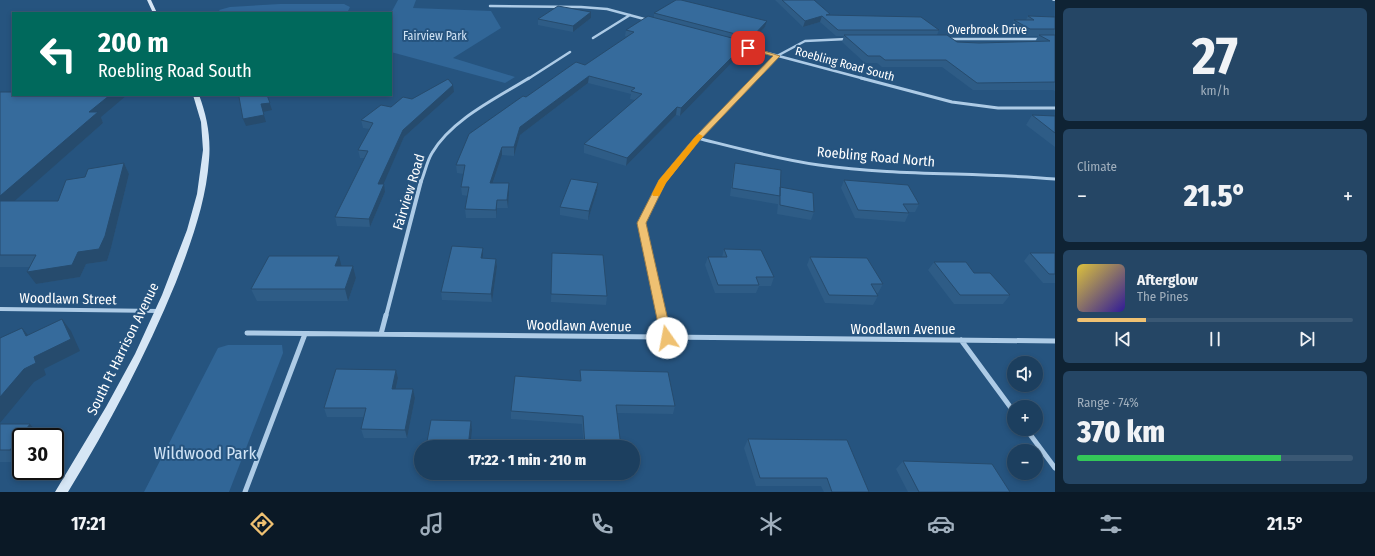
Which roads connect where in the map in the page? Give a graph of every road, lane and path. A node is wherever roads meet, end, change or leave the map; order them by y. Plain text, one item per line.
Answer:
1 (149, 0) edge
2 (490, 6) dead end
3 (155, 12) edge
4 (631, 15) junction
5 (654, 21) edge
6 (593, 38) dead end
7 (852, 39) edge
8 (946, 39) edge
9 (1047, 39) edge
10 (738, 45) edge
11 (570, 52) dead end
12 (777, 56) junction
13 (196, 96) edge
14 (1055, 108) edge
15 (697, 138) junction
16 (1055, 179) edge
17 (0, 309) edge
18 (160, 311) junction
19 (247, 333) dead end
20 (305, 334) junction
21 (381, 334) junction
22 (667, 338) junction
23 (961, 340) junction
24 (1055, 341) edge
25 (1007, 402) edge
26 (1031, 436) edge
27 (1055, 468) edge
28 (61, 492) edge
29 (245, 492) edge

1 - 3 main road
2 - 4 street
4 - 5 street
4 - 6 street
7 - 12 street
8 - 9 street, Overbrook Drive
10 - 12 street, Roebling Road South
11 - 21 street, Fairview Road
12 - 14 street, Roebling Road South
12 - 15 street
13 - 18 main road, South Ft Harrison Avenue
15 - 16 street, Roebling Road North
15 - 22 street
17 - 18 street, Woodlawn Street
18 - 28 main road, South Ft Harrison Avenue
19 - 20 street, Woodlawn Avenue
20 - 21 street, Woodlawn Avenue
20 - 29 street
21 - 22 street, Woodlawn Avenue
22 - 23 street, Woodlawn Avenue
23 - 24 street, Woodlawn Avenue
23 - 25 street
26 - 27 street

